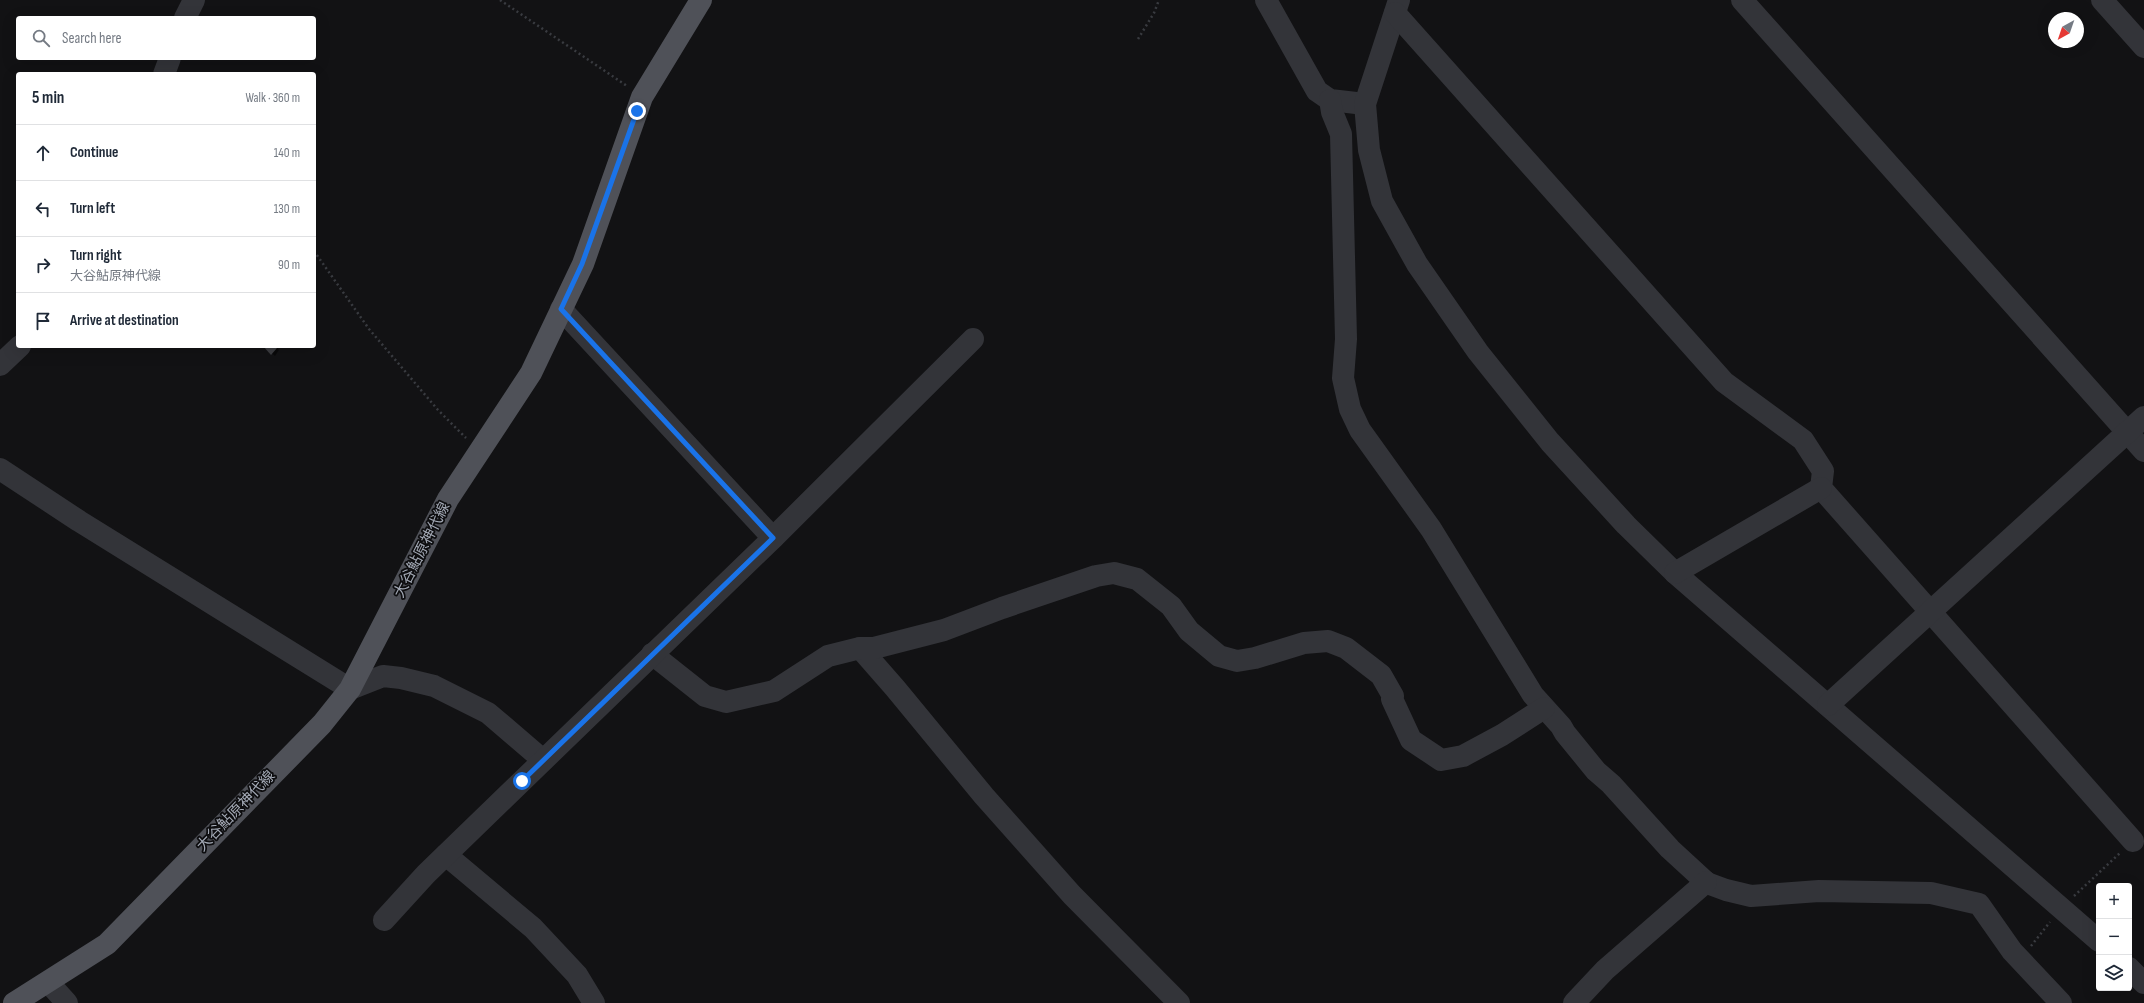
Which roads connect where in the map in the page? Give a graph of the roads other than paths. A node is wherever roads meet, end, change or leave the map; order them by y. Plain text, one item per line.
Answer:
1 (194, 0) edge
2 (701, 0) edge
3 (1266, 0) edge
4 (1742, 0) edge
5 (2102, 0) edge
6 (1397, 6) edge
7 (186, 16) edge
8 (2144, 47) edge
9 (169, 60) edge
10 (165, 72) edge
11 (1330, 100) junction
12 (1364, 104) junction
13 (561, 309) junction
14 (973, 340) dead end
15 (18, 348) edge
16 (0, 365) edge
17 (2144, 417) edge
18 (2127, 433) junction
19 (2144, 451) edge
20 (0, 469) edge
21 (1821, 488) junction
22 (773, 538) junction
23 (1675, 573) junction
24 (1929, 612) junction
25 (860, 648) junction
26 (652, 654) junction
27 (350, 689) junction
28 (1828, 705) junction
29 (1544, 708) junction
30 (543, 760) junction
31 (2133, 841) road end
32 (446, 855) junction
33 (1706, 882) junction
34 (384, 920) dead end
35 (2096, 938) edge
36 (2132, 971) edge
37 (49, 983) junction
38 (2144, 983) edge
39 (14, 1003) edge
40 (67, 1003) edge
41 (594, 1003) edge
42 (1179, 1003) edge
43 (1574, 1003) edge
44 (2061, 1003) edge

1 - 7 street
2 - 13 main road, 大谷鮎原神代線
3 - 11 street
4 - 18 street
5 - 8 street
6 - 12 street
6 - 21 street
9 - 10 street
11 - 12 street
11 - 29 street
12 - 23 street
13 - 22 street
13 - 27 main road, 大谷鮎原神代線
14 - 22 street
15 - 16 street
17 - 18 street
18 - 19 street
18 - 24 street
20 - 27 street
21 - 23 street
21 - 24 street
22 - 26 street
23 - 28 street
24 - 28 street
24 - 31 street
25 - 26 street
25 - 29 street
25 - 42 street
26 - 30 street
27 - 30 street
27 - 37 main road, 大谷鮎原神代線
28 - 35 street
29 - 33 street
30 - 32 street
32 - 34 street
32 - 41 street
33 - 43 street
33 - 44 street
36 - 38 street
37 - 39 main road, 大谷鮎原神代線
37 - 40 street

